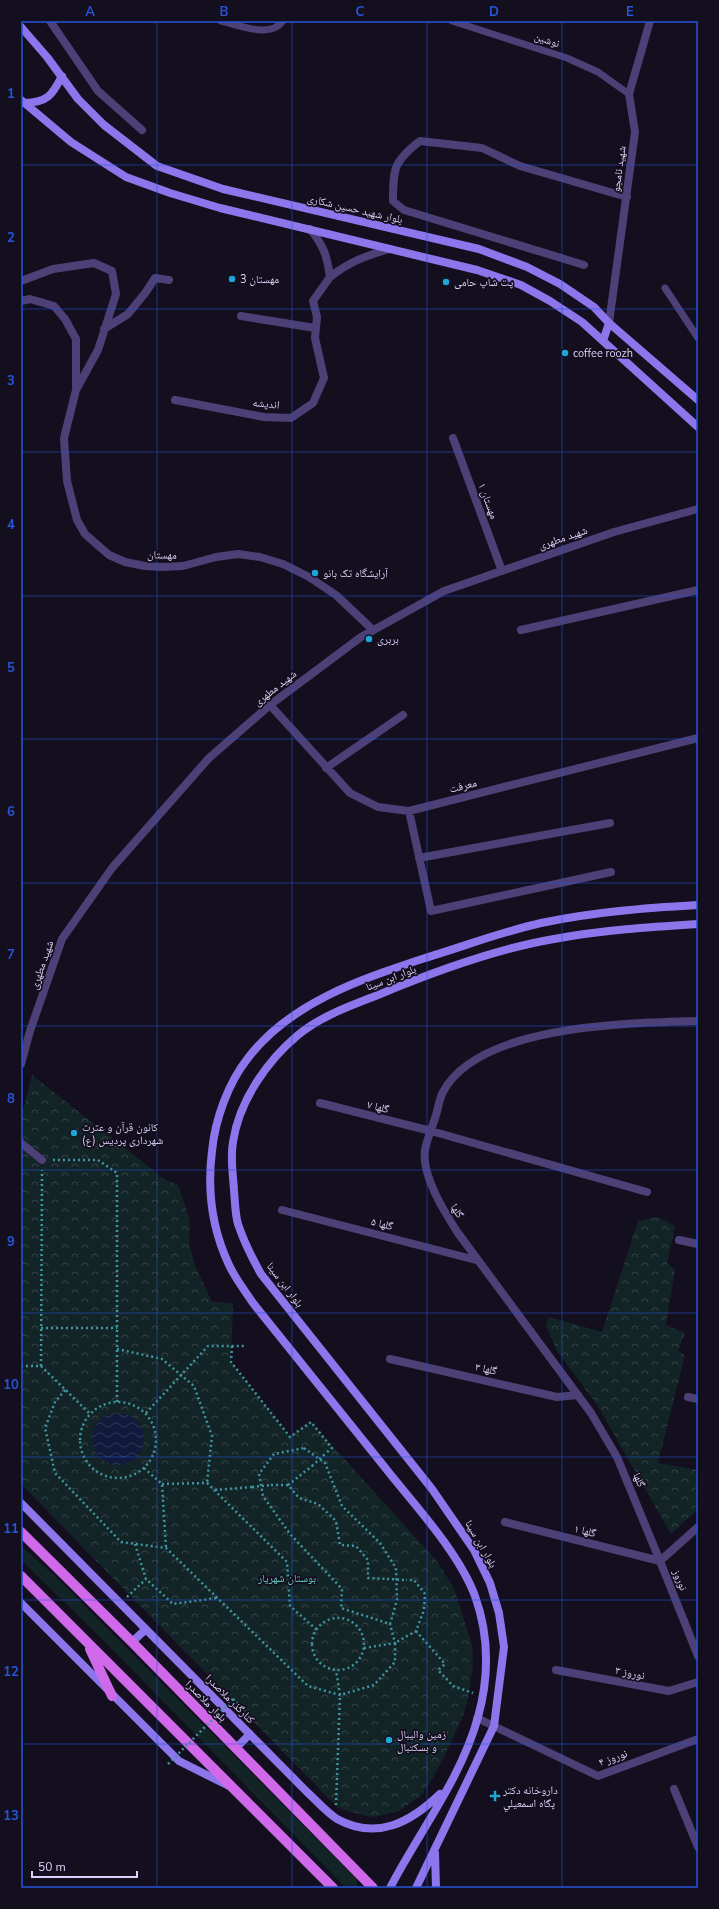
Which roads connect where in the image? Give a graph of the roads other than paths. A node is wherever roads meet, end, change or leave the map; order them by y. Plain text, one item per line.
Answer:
1 (50, 21) edge
2 (221, 21) edge
3 (283, 21) edge
4 (452, 21) edge
5 (650, 21) edge
6 (21, 27) edge
7 (62, 76) junction
8 (629, 94) junction
9 (23, 102) edge
10 (142, 130) dead end
11 (627, 197) junction
12 (310, 229) junction
13 (390, 249) junction
14 (584, 265) dead end
15 (330, 277) junction
16 (169, 280) dead end
17 (21, 281) edge
18 (665, 288) dead end
19 (21, 301) edge
20 (241, 316) dead end
21 (609, 323) junction
22 (315, 328) junction
23 (104, 329) junction
24 (698, 338) edge
25 (603, 341) junction
26 (76, 390) junction
27 (175, 400) dead end
28 (698, 400) edge
29 (698, 427) edge
30 (454, 438) dead end
31 (698, 509) edge
32 (502, 571) junction
33 (698, 590) edge
34 (373, 630) junction
35 (521, 630) dead end
36 (270, 705) junction
37 (403, 715) dead end
38 (698, 738) edge
39 (326, 768) junction
40 (409, 811) junction
41 (610, 823) dead end
42 (419, 858) junction
43 (612, 872) dead end
44 (698, 905) edge
45 (698, 924) edge
46 (698, 1021) edge
47 (30, 1032) junction
48 (21, 1036) edge
49 (21, 1064) edge
50 (320, 1103) dead end
51 (431, 1131) junction
52 (21, 1143) edge
53 (42, 1160) road end
54 (647, 1192) dead end
55 (282, 1210) dead end
56 (679, 1240) dead end
57 (698, 1244) edge
58 (476, 1260) junction
59 (390, 1359) dead end
60 (578, 1395) junction
61 (688, 1397) dead end
62 (698, 1399) edge
63 (21, 1503) edge
64 (505, 1522) dead end
65 (698, 1527) edge
66 (21, 1532) edge
67 (660, 1561) junction
68 (21, 1576) edge
69 (21, 1603) edge
70 (146, 1629) junction
71 (86, 1640) junction
72 (132, 1642) junction
73 (698, 1656) edge
74 (556, 1670) dead end
75 (698, 1682) edge
76 (112, 1696) junction
77 (477, 1718) junction
78 (494, 1726) junction
79 (250, 1734) junction
80 (698, 1739) edge
81 (236, 1748) junction
82 (447, 1786) junction
83 (674, 1789) dead end
84 (236, 1790) junction
85 (698, 1847) edge
86 (435, 1852) junction
87 (395, 1878) junction
88 (333, 1888) edge
89 (373, 1888) edge
90 (390, 1888) edge
91 (395, 1888) edge
92 (416, 1888) edge
93 (436, 1888) edge

1 - 10 street
2 - 3 lane
4 - 8 lane, نوشین
5 - 8 street, شهید نامجو
6 - 7 main road, بلوار شهید حسین شکاری
7 - 9 main road
7 - 21 main road, بلوار شهید حسین شکاری
8 - 11 street, شهید نامجو
9 - 12 main road
11 - 14 street
11 - 21 street, شهید نامجو
12 - 13 main road
12 - 15 street
13 - 15 street, اندیشه
13 - 25 main road
15 - 22 street, اندیشه
16 - 23 street
17 - 23 street
18 - 24 lane
19 - 26 street
20 - 22 street
21 - 25 main road
21 - 28 main road, بلوار شهید حسین شکاری
22 - 27 street, اندیشه
23 - 26 street
25 - 29 main road
26 - 34 street, مهستان
30 - 32 street, مهستان ۱
31 - 32 street, شهید مطهری
32 - 34 street, شهید مطهری
33 - 35 street
34 - 36 street, شهید مطهری
36 - 39 street, معرفت
36 - 47 street, شهید مطهری
37 - 39 street
38 - 40 street, معرفت
39 - 40 street, معرفت
40 - 42 street
41 - 42 street
42 - 43 street
44 - 77 main road, بلوار ابن سینا
45 - 78 main road, بلوار ابن سینا
46 - 51 street, گلها
47 - 48 street
47 - 49 street, شهید مطهری
50 - 51 street, گلها ۷
51 - 54 street, گلها ۷
51 - 58 street, گلها
52 - 53 street
55 - 58 street, گلها ۵
56 - 57 street
58 - 60 street, گلها
59 - 60 street, گلها ۳
60 - 67 street, گلها
61 - 62 street
63 - 70 main road, کنارگذر ملاصدرا
64 - 67 street, گلها ۱
65 - 67 street, نوروز
66 - 72 main road, بلوار ملاصدرا
67 - 73 street, نوروز
68 - 71 main road
69 - 76 main road
70 - 72 main road
70 - 79 main road, کنارگذر ملاصدرا
71 - 76 main road
71 - 84 main road
72 - 81 main road, بلوار ملاصدرا
74 - 75 street, نوروز ۳
76 - 84 main road
77 - 78 street, نوروز ۴
77 - 82 main road, بلوار ابن سینا
78 - 80 street, نوروز ۴
78 - 86 main road, بلوار ابن سینا
79 - 81 main road
79 - 82 main road, کنارگذر ملاصدرا
81 - 89 main road, بلوار ملاصدرا
82 - 87 main road, بلوار ابن سینا
83 - 85 street
84 - 88 main road
86 - 92 main road, بلوار ابن سینا
86 - 93 main road
87 - 90 main road, بلوار ابن سینا
87 - 91 main road

